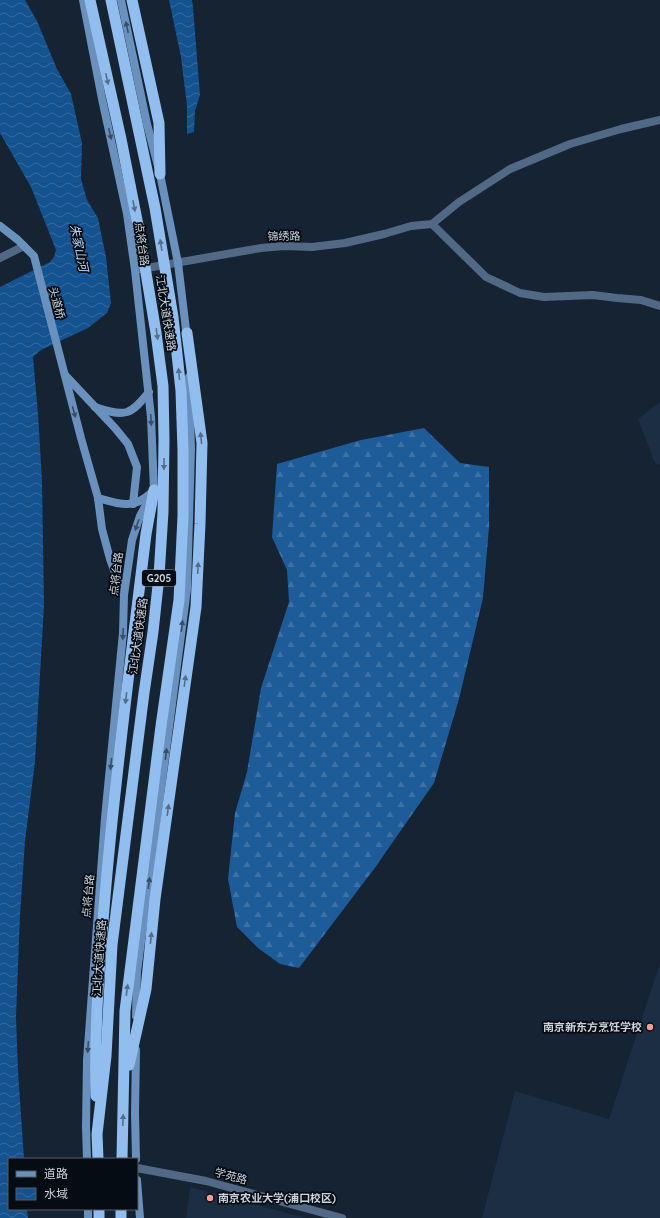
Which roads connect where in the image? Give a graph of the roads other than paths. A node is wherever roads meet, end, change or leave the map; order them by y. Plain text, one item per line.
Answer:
1 (83, 0) edge
2 (90, 0) edge
3 (111, 0) edge
4 (121, 0) edge
5 (132, 0) edge
6 (660, 120) edge
7 (160, 174) junction
8 (432, 224) junction
9 (0, 226) edge
10 (24, 246) junction
11 (0, 258) edge
12 (178, 263) junction
13 (135, 270) junction
14 (660, 306) edge
15 (187, 332) junction
16 (64, 374) junction
17 (149, 392) junction
18 (94, 407) junction
19 (154, 490) junction
20 (98, 498) junction
21 (133, 504) junction
22 (124, 595) junction
23 (124, 1087) junction
24 (97, 1134) junction
25 (87, 1158) edge
26 (98, 1158) edge
27 (122, 1158) edge
28 (136, 1158) edge
29 (138, 1168) edge
30 (138, 1193) edge
31 (140, 1218) edge
32 (342, 1218) edge

1 -> 13 main road, 点将台路
2 -> 24 highway, 江北大道快速路 / G205
23 -> 3 highway, 江北大道快速路 / G205
7 -> 4 main road
5 - 7 highway
6 - 8 street
7 - 12 main road
8 - 12 street, 锦绣路
8 - 14 street
9 - 10 main road
10 - 11 street
10 - 16 main road, 头道桥
12 - 13 street, 锦绣路
12 - 15 main road
13 - 17 main road, 点将台路
23 -> 15 highway
28 -> 15 main road
16 - 18 main road
16 -> 20 main road, 头道桥
17 - 18 main road
17 -> 19 main road, 点将台路
18 - 21 main road
19 - 21 main road
19 -> 22 main road, 点将台路
19 -> 24 highway
20 - 21 main road
20 - 22 main road, 头道桥
22 -> 25 main road, 点将台路
27 -> 23 highway, 江北大道快速路 / G205
24 - 26 highway, 江北大道快速路 / G205
29 - 32 street, 学苑路
30 - 31 main road

